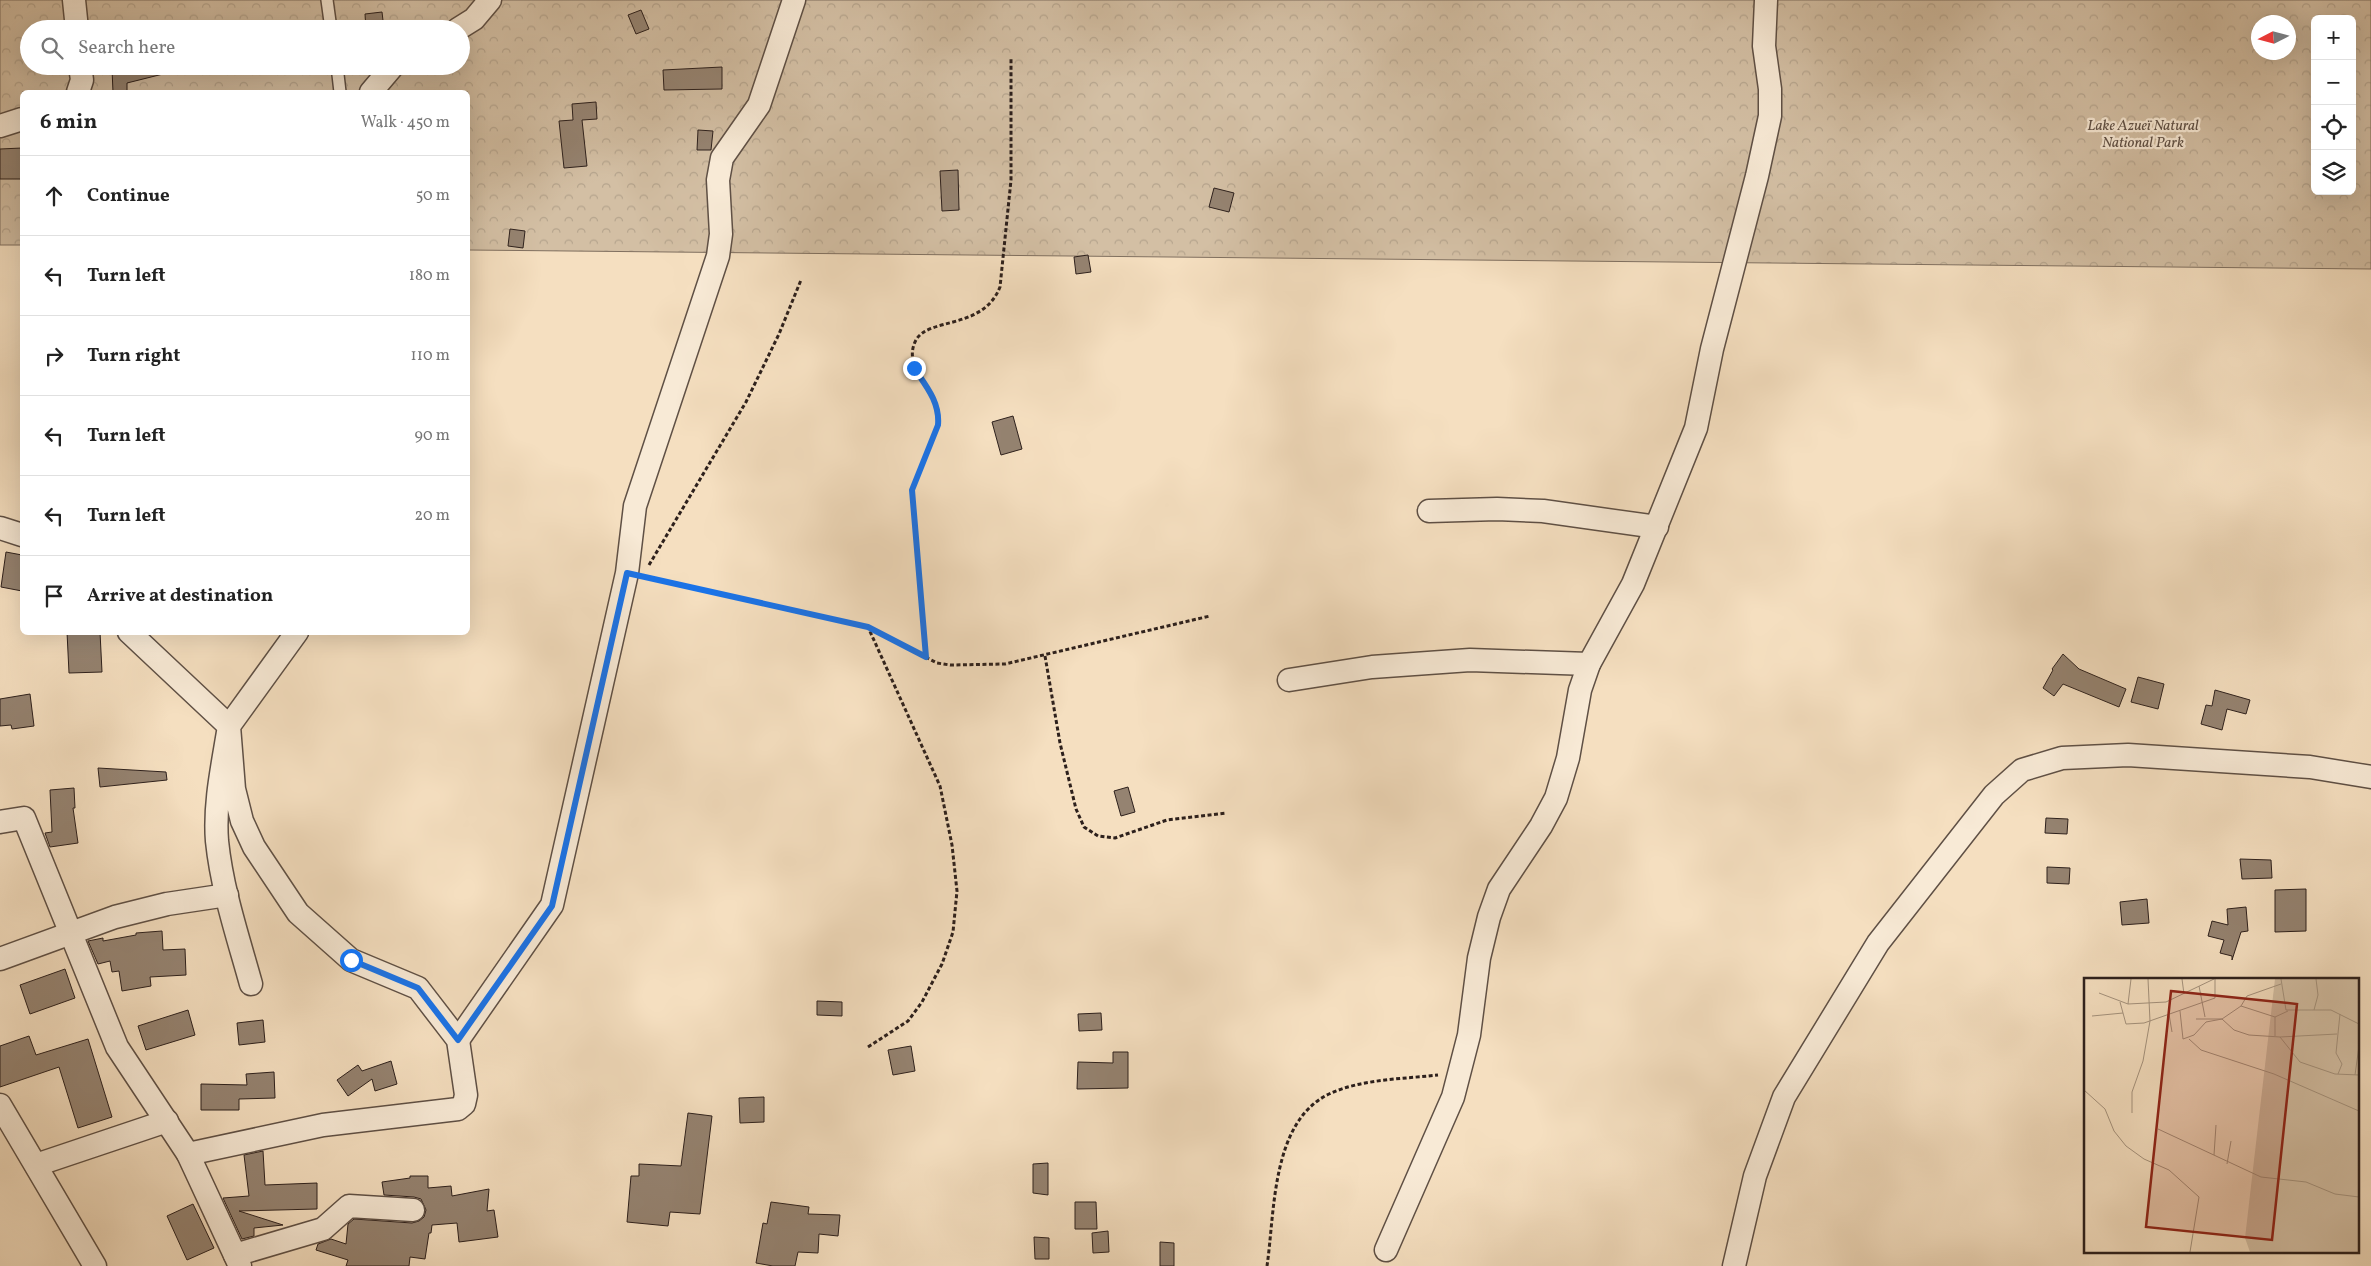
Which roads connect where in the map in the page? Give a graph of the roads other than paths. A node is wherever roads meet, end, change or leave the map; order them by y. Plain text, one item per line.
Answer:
1 (74, 0) edge
2 (327, 0) edge
3 (490, 0) edge
4 (794, 0) edge
5 (1766, 0) edge
6 (76, 20) edge
7 (330, 20) edge
8 (470, 22) edge
9 (337, 75) edge
10 (385, 75) edge
11 (340, 90) edge
12 (373, 90) edge
13 (20, 120) edge
14 (0, 126) edge
15 (1429, 511) dead end
16 (1657, 527) junction
17 (0, 528) edge
18 (20, 534) edge
19 (132, 635) edge
20 (295, 635) edge
21 (1589, 664) junction
22 (1289, 680) dead end
23 (229, 726) junction
24 (2371, 776) edge
25 (0, 822) edge
26 (227, 895) junction
27 (69, 932) junction
28 (0, 959) edge
29 (251, 984) dead end
30 (458, 1040) junction
31 (0, 1105) edge
32 (167, 1121) junction
33 (8, 1131) edge
34 (188, 1154) junction
35 (36, 1165) junction
36 (413, 1210) dead end
37 (1386, 1250) dead end
38 (237, 1260) edge
39 (95, 1266) edge
40 (1734, 1266) edge

1 - 6 street
2 - 7 lane
3 - 8 street
4 - 30 street
5 - 16 street
9 - 11 lane
10 - 12 street
13 - 14 street
15 - 16 street
16 - 21 street
17 - 18 street
19 - 23 street
20 - 23 street
21 - 22 street
21 - 37 street
23 - 26 street
23 - 30 street
24 - 40 street
25 - 27 street
26 - 27 street
26 - 29 street
27 - 28 street
27 - 32 street
30 - 34 street
31 - 33 street
32 - 34 street
32 - 35 street
33 - 35 street
34 - 38 street
35 - 39 street
36 - 38 street

